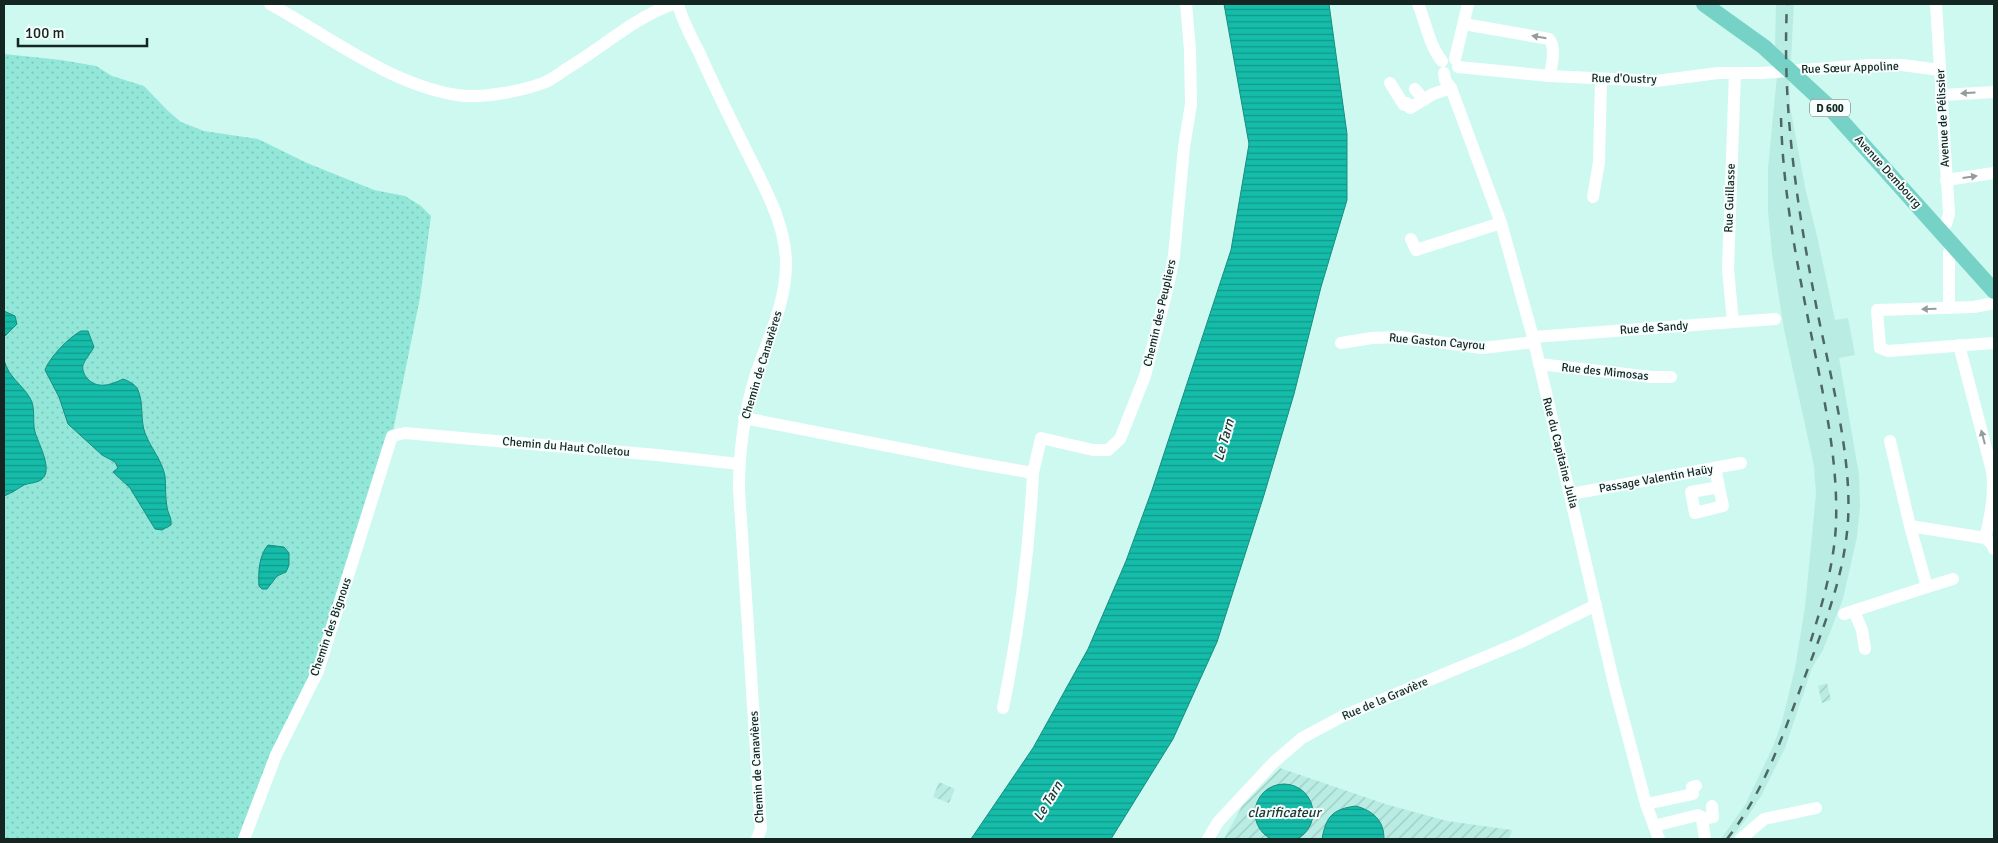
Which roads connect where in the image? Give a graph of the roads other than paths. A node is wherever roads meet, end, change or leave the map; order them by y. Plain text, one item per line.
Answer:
1 (270, 4) edge
2 (673, 4) edge
3 (678, 4) edge
4 (1186, 4) edge
5 (1418, 4) edge
6 (1468, 4) edge
7 (1704, 4) edge
8 (1936, 4) edge
9 (1464, 24) junction
10 (1449, 66) junction
11 (1790, 70) junction
12 (1940, 70) junction
13 (1735, 73) junction
14 (1550, 76) junction
15 (1601, 80) junction
16 (1390, 83) dead end
17 (1451, 88) junction
18 (1415, 89) dead end
19 (1994, 92) edge
20 (1942, 95) junction
21 (1424, 100) junction
22 (1994, 173) edge
23 (1946, 180) junction
24 (1594, 197) dead end
25 (1501, 223) junction
26 (1940, 230) junction
27 (1411, 239) dead end
28 (1952, 244) junction
29 (1994, 291) edge
30 (1994, 303) edge
31 (1949, 308) junction
32 (1775, 319) dead end
33 (1733, 322) junction
34 (1533, 339) junction
35 (1341, 342) dead end
36 (1994, 343) edge
37 (1959, 345) junction
38 (1539, 364) junction
39 (1671, 377) dead end
40 (744, 418) junction
41 (392, 436) joint
42 (1890, 440) dead end
43 (1741, 463) dead end
44 (740, 464) junction
45 (1715, 468) junction
46 (1033, 473) junction
47 (1719, 487) dead end
48 (1571, 494) junction
49 (1910, 526) junction
50 (1985, 538) junction
51 (1994, 550) edge
52 (1953, 579) dead end
53 (1927, 587) junction
54 (1596, 605) junction
55 (1865, 649) dead end
56 (1003, 708) dead end
57 (1696, 786) dead end
58 (1646, 804) junction
59 (1712, 806) dead end
60 (1816, 808) dead end
61 (1702, 820) junction
62 (1654, 826) junction
63 (244, 839) edge
64 (757, 839) edge
65 (1208, 839) edge
66 (1660, 839) edge
67 (1705, 839) edge
68 (1741, 839) edge

1 - 2 street
3 - 40 street, Chemin de Canavières
4 - 46 street, Chemin des Peupliers
5 - 10 street
6 - 9 street
7 - 11 main road, Avenue Dembourg / D 600
8 - 12 street, Avenue de Pélissier
9 - 10 street
14 -> 9 street
10 - 14 street, Rue d'Oustry
10 - 17 street
11 - 12 street, Rue Sœur Appoline
11 - 13 street, Rue d'Oustry
11 - 26 main road, Avenue Dembourg / D 600
12 - 20 street, Avenue de Pélissier
13 - 15 street, Rue d'Oustry
13 - 33 street, Rue Guillasse
14 - 15 street, Rue d'Oustry
15 - 24 street
16 - 21 street
17 - 21 street
17 - 25 street, Rue du Capitaine Julia
18 - 21 street
19 -> 20 street
20 - 23 street, Avenue de Pélissier
23 -> 22 street
23 - 26 street, Avenue de Pélissier
25 - 27 street
25 - 34 street, Rue du Capitaine Julia
26 - 28 main road, Avenue Dembourg / D 600
28 - 29 main road, Avenue Dembourg / D 600
28 - 31 street
30 - 31 street
31 -> 37 street
32 - 33 street, Rue de Sandy
33 - 34 street, Rue de Sandy
34 - 35 street, Rue Gaston Cayrou
34 - 38 street, Rue du Capitaine Julia
36 - 37 street
50 -> 37 street
38 - 39 street, Rue des Mimosas
38 - 48 street, Rue du Capitaine Julia
40 - 44 street, Chemin de Canavières
40 - 46 street
41 - 44 street, Chemin du Haut Colletou
41 - 63 street, Chemin des Bignous
42 - 49 street
43 - 45 street, Passage Valentin Haüy
44 - 64 street, Chemin de Canavières
45 - 47 street
45 - 48 street, Passage Valentin Haüy
46 - 56 street, Chemin des Peupliers
48 - 54 street, Rue du Capitaine Julia
49 - 50 street
49 - 53 street
50 - 51 street
52 - 53 street
53 - 55 street
54 - 58 street, Rue du Capitaine Julia
54 - 65 street, Rue de la Gravière
57 - 58 street
58 - 62 street, Rue du Capitaine Julia
59 - 61 street
60 - 68 street
61 - 62 street
61 - 67 street
62 - 66 street, Rue du Capitaine Julia

